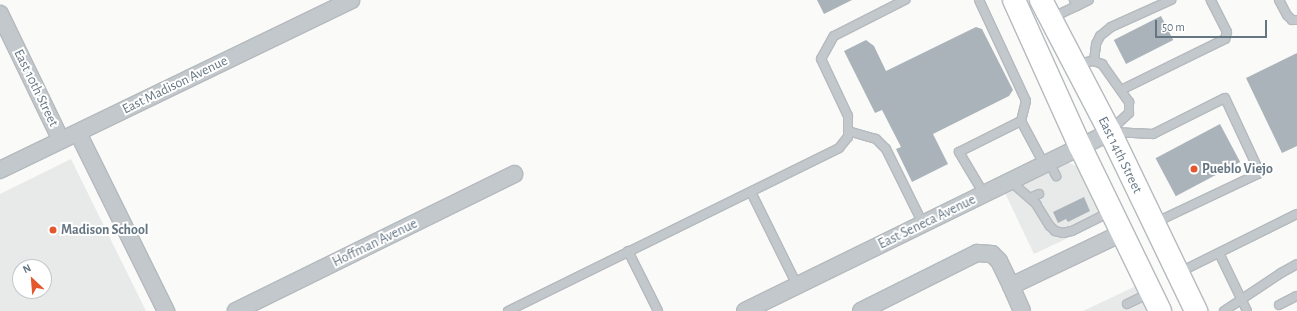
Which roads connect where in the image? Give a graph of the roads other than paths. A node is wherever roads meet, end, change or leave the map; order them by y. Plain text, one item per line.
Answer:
1 (351, 0) edge
2 (905, 0) edge
3 (979, 0) edge
4 (1014, 0) edge
5 (1089, 0) edge
6 (1171, 0) edge
7 (1211, 0) edge
8 (1279, 0) edge
9 (1075, 3) edge
10 (1046, 9) edge
11 (0, 14) edge
12 (1297, 20) edge
13 (1085, 64) junction
14 (1121, 90) junction
15 (1021, 121) junction
16 (848, 131) junction
17 (1110, 132) junction
18 (78, 133) junction
19 (62, 140) junction
20 (1080, 146) junction
21 (1047, 163) junction
22 (0, 170) edge
23 (514, 174) dead end
24 (1056, 176) dead end
25 (1010, 181) junction
26 (750, 192) junction
27 (984, 194) junction
28 (1039, 194) dead end
29 (1030, 198) junction
30 (1112, 211) junction
31 (1297, 214) edge
32 (1154, 223) junction
33 (923, 224) junction
34 (1122, 233) junction
35 (628, 251) junction
36 (1219, 253) junction
37 (1297, 264) edge
38 (1178, 273) junction
39 (797, 285) junction
40 (1010, 286) junction
41 (1297, 296) edge
42 (1242, 300) junction
43 (1155, 302) edge
44 (1127, 304) dead end
45 (1279, 305) dead end
46 (1020, 310) edge
47 (166, 311) edge
48 (236, 311) edge
49 (508, 311) edge
50 (658, 311) edge
51 (745, 311) edge
52 (861, 311) edge
53 (1196, 311) edge
54 (1224, 311) edge
55 (1247, 311) edge

1 - 18 street, East Madison Avenue
2 - 16 lane
3 - 15 lane
4 - 20 main road
5 - 9 lane
6 - 13 lane
7 - 14 lane
8 - 12 lane
9 - 10 lane
10 - 13 main road, East 14th Street
11 - 19 street, East 10th Street
13 - 14 lane
13 - 17 main road, East 14th Street
14 - 17 lane
15 - 21 lane
15 - 27 lane
16 - 26 lane
16 - 33 lane
17 - 20 street, East Seneca Avenue
17 - 32 main road, East 14th Street
17 - 32 lane
18 - 19 street, East Madison Avenue
18 - 47 street, East 10th Street
19 - 22 street, East Madison Avenue
20 - 21 street, East Seneca Avenue
20 - 30 main road
21 - 24 lane
21 - 25 street, East Seneca Avenue
23 - 48 street, Hoffman Avenue
25 - 27 street, East Seneca Avenue
25 - 29 lane
26 - 35 lane
26 - 39 lane
27 - 33 street, East Seneca Avenue
28 - 29 lane
29 - 30 lane
30 - 34 main road
31 - 36 lane
32 - 38 main road, East 14th Street
33 - 39 street, East Seneca Avenue
34 - 40 street
34 - 43 main road
35 - 49 lane
35 - 50 lane
36 - 38 lane
36 - 42 lane
37 - 42 lane
38 - 53 main road, East 14th Street
39 - 51 street, East Seneca Avenue
40 - 46 street
40 - 52 street
41 - 45 lane
42 - 54 lane
42 - 55 lane
43 - 44 lane

